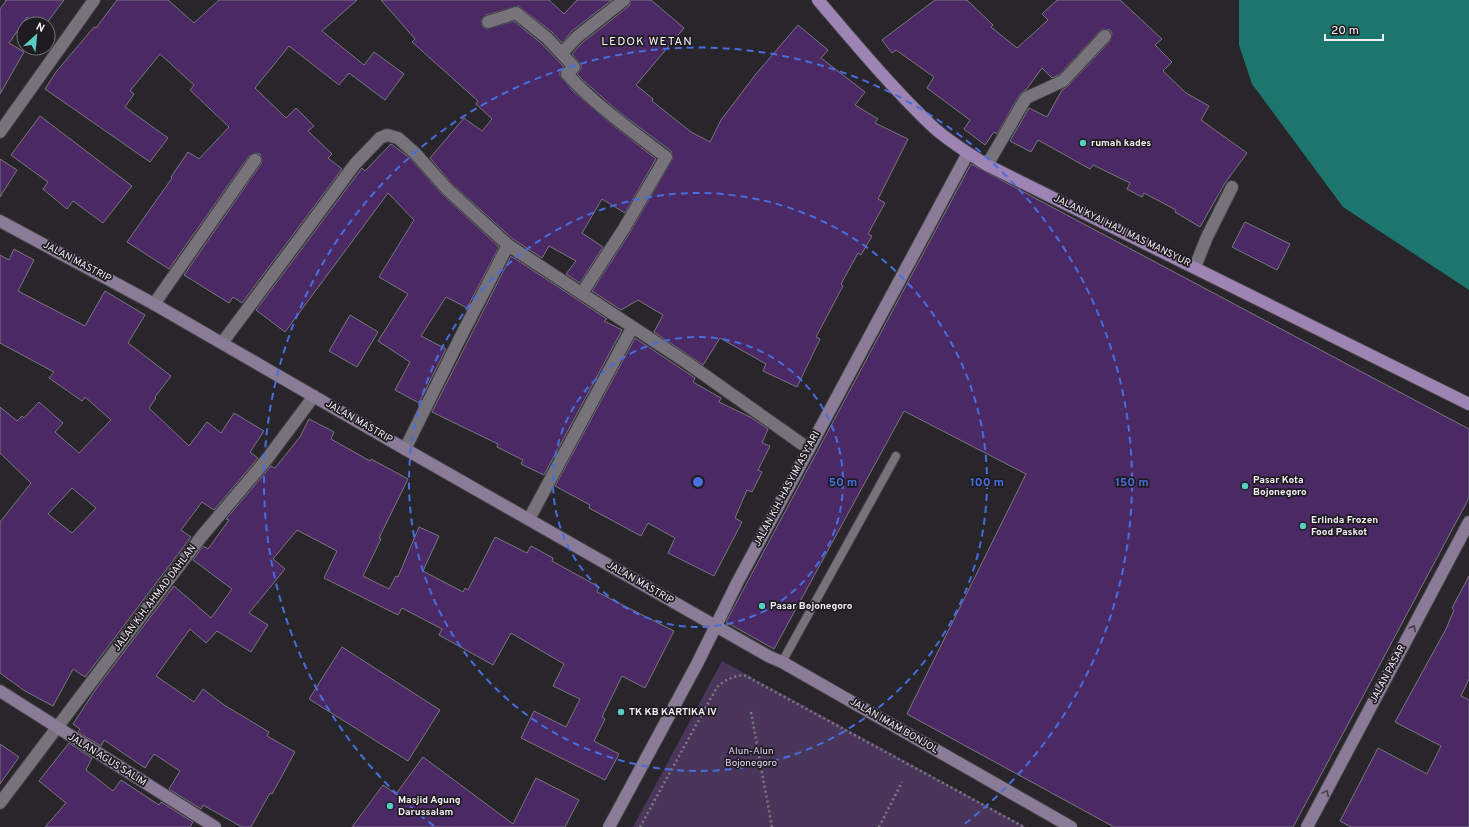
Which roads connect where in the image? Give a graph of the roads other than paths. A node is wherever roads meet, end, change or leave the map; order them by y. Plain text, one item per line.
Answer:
1 (94, 0) edge
2 (624, 0) edge
3 (818, 0) edge
4 (488, 22) dead end
5 (1105, 36) dead end
6 (562, 53) junction
7 (0, 132) edge
8 (968, 154) junction
9 (255, 160) dead end
10 (987, 165) junction
11 (1232, 187) dead end
12 (0, 221) edge
13 (508, 245) junction
14 (1195, 267) junction
15 (582, 293) junction
16 (154, 304) junction
17 (632, 328) junction
18 (222, 343) junction
19 (314, 396) junction
20 (1469, 404) edge
21 (809, 449) junction
22 (405, 450) junction
23 (896, 456) dead end
24 (529, 520) junction
25 (1469, 522) edge
26 (716, 626) junction
27 (782, 662) junction
28 (0, 691) edge
29 (57, 728) junction
30 (0, 803) edge
31 (215, 827) edge
32 (609, 827) edge
33 (1071, 827) edge
34 (1307, 827) edge

1 - 7 street
2 - 6 street
3 - 8 main road, JALAN KYAI HAJI MAS MANSYUR
4 - 6 street
5 - 10 street
6 - 15 street
8 - 10 main road, JALAN KYAI HAJI MAS MANSYUR
8 - 21 main road, JALAN K.H. HASYIM ASY'ARI
9 - 16 street
10 - 14 main road, JALAN KYAI HAJI MAS MANSYUR
11 - 14 street
12 - 16 main road, JALAN MASTRIP
13 - 15 street
13 - 18 street
13 - 22 street
14 - 20 main road, JALAN KYAI HAJI MAS MANSYUR
15 - 17 street
16 - 18 main road, JALAN MASTRIP
17 - 21 street
17 - 24 street
18 - 19 main road, JALAN MASTRIP
19 - 22 main road, JALAN MASTRIP
19 - 29 street, JALAN K.H. AHMAD DAHLAN
21 - 26 main road, JALAN K.H. HASYIM ASY'ARI
22 - 24 main road, JALAN MASTRIP
23 - 27 lane
24 - 26 main road, JALAN MASTRIP
34 -> 25 main road, JALAN PASAR
26 - 27 main road, JALAN IMAM BONJOL
26 - 32 main road, JALAN K.H. HASYIM ASY'ARI
27 - 33 main road, JALAN IMAM BONJOL
28 - 29 main road, JALAN AGUS SALIM
29 - 30 street, JALAN K.H. AHMAD DAHLAN
29 - 31 main road, JALAN AGUS SALIM

